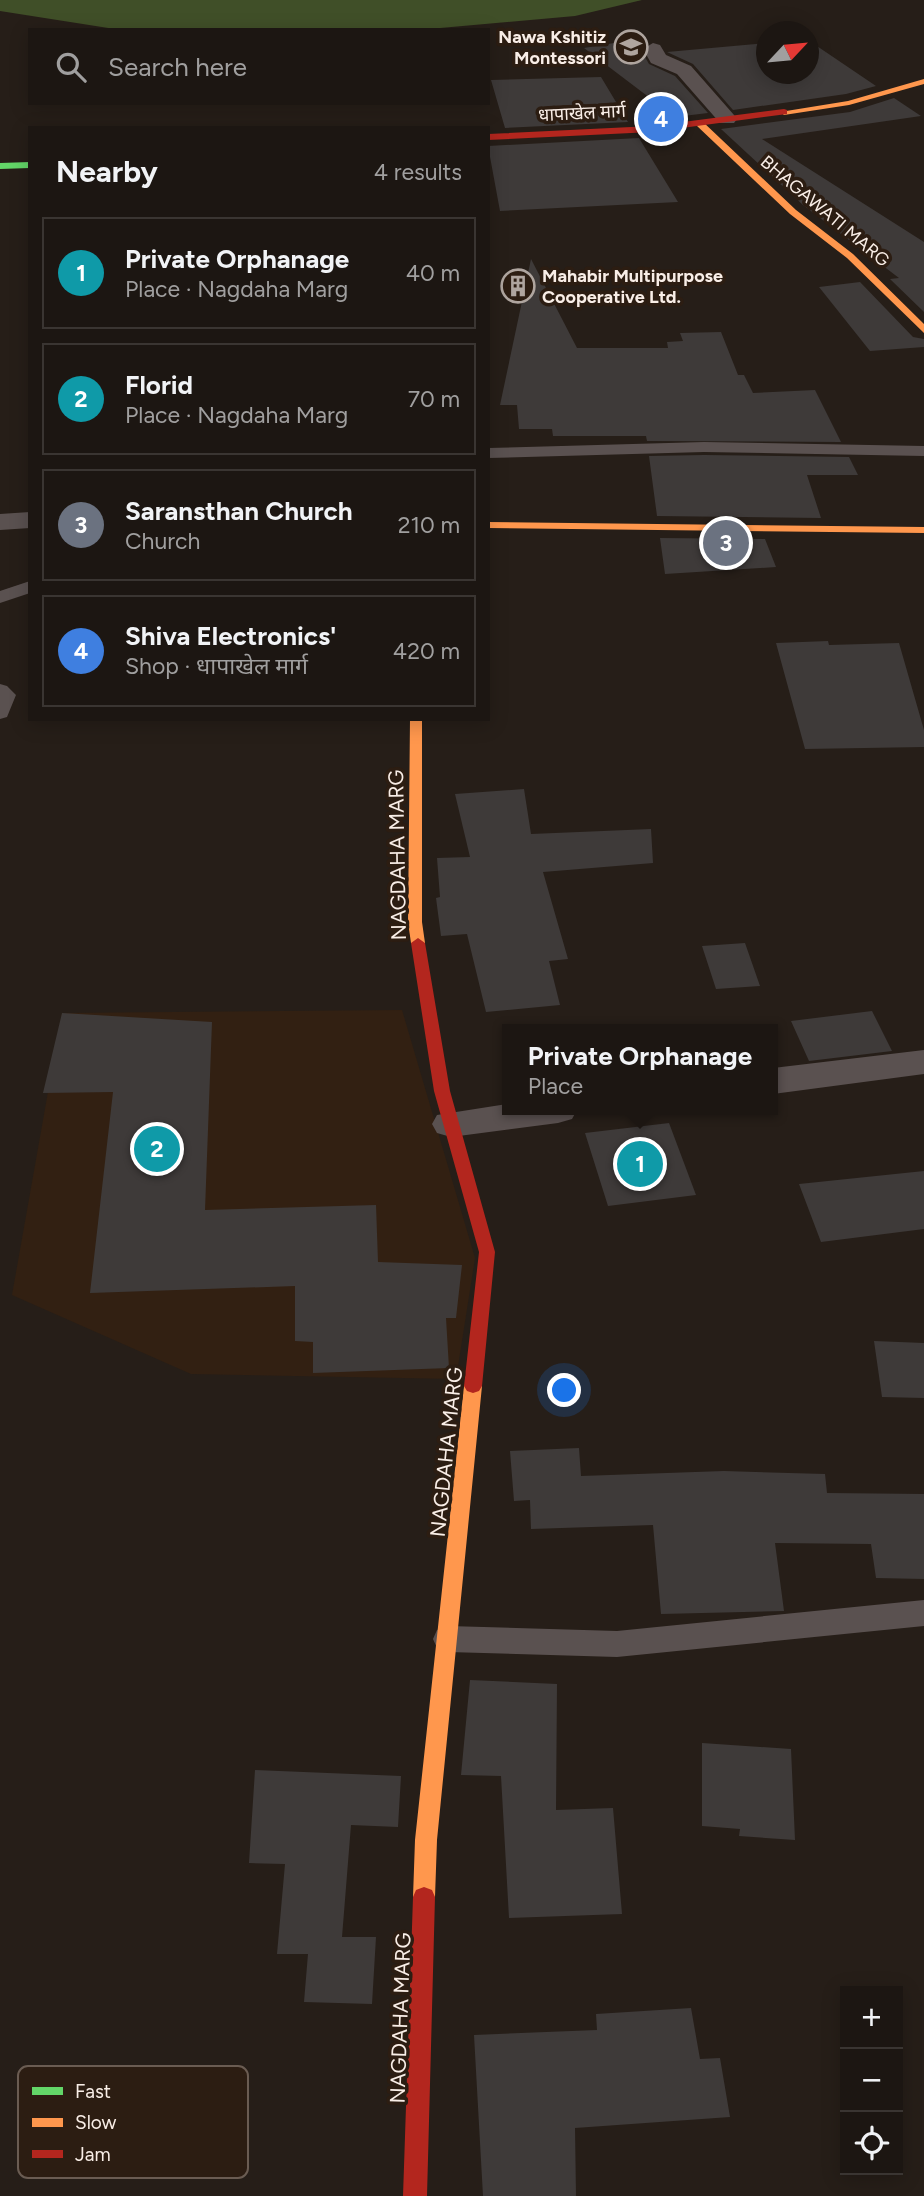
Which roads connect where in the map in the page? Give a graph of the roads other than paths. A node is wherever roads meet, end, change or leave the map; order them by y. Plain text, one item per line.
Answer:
1 (653, 49) dead end
2 (924, 81) edge
3 (727, 119) junction
4 (699, 123) junction
5 (490, 137) edge
6 (28, 165) edge
7 (0, 166) edge
8 (924, 330) edge
9 (924, 451) edge
10 (490, 453) edge
11 (28, 520) edge
12 (0, 522) edge
13 (490, 525) edge
14 (924, 530) edge
15 (28, 588) edge
16 (0, 597) edge
17 (0, 690) edge
18 (0, 713) edge
19 (416, 721) edge
20 (924, 1062) edge
21 (778, 1081) edge
22 (520, 1115) edge
23 (451, 1124) junction
24 (924, 1613) edge
25 (448, 1639) junction
26 (415, 2196) edge

1 - 3 street
2 - 3 street, धापाखेल मार्ग
3 - 4 street, धापाखेल मार्ग
4 - 5 street, धापाखेल मार्ग
4 - 8 street, BHAGAWATI MARG
6 - 7 street
9 - 10 lane
11 - 12 street
13 - 14 street
15 - 16 lane
17 - 18 lane
19 - 23 street, NAGDAHA MARG
20 - 21 street
22 - 23 street
23 - 25 street, NAGDAHA MARG
24 - 25 lane
25 - 26 street, NAGDAHA MARG

